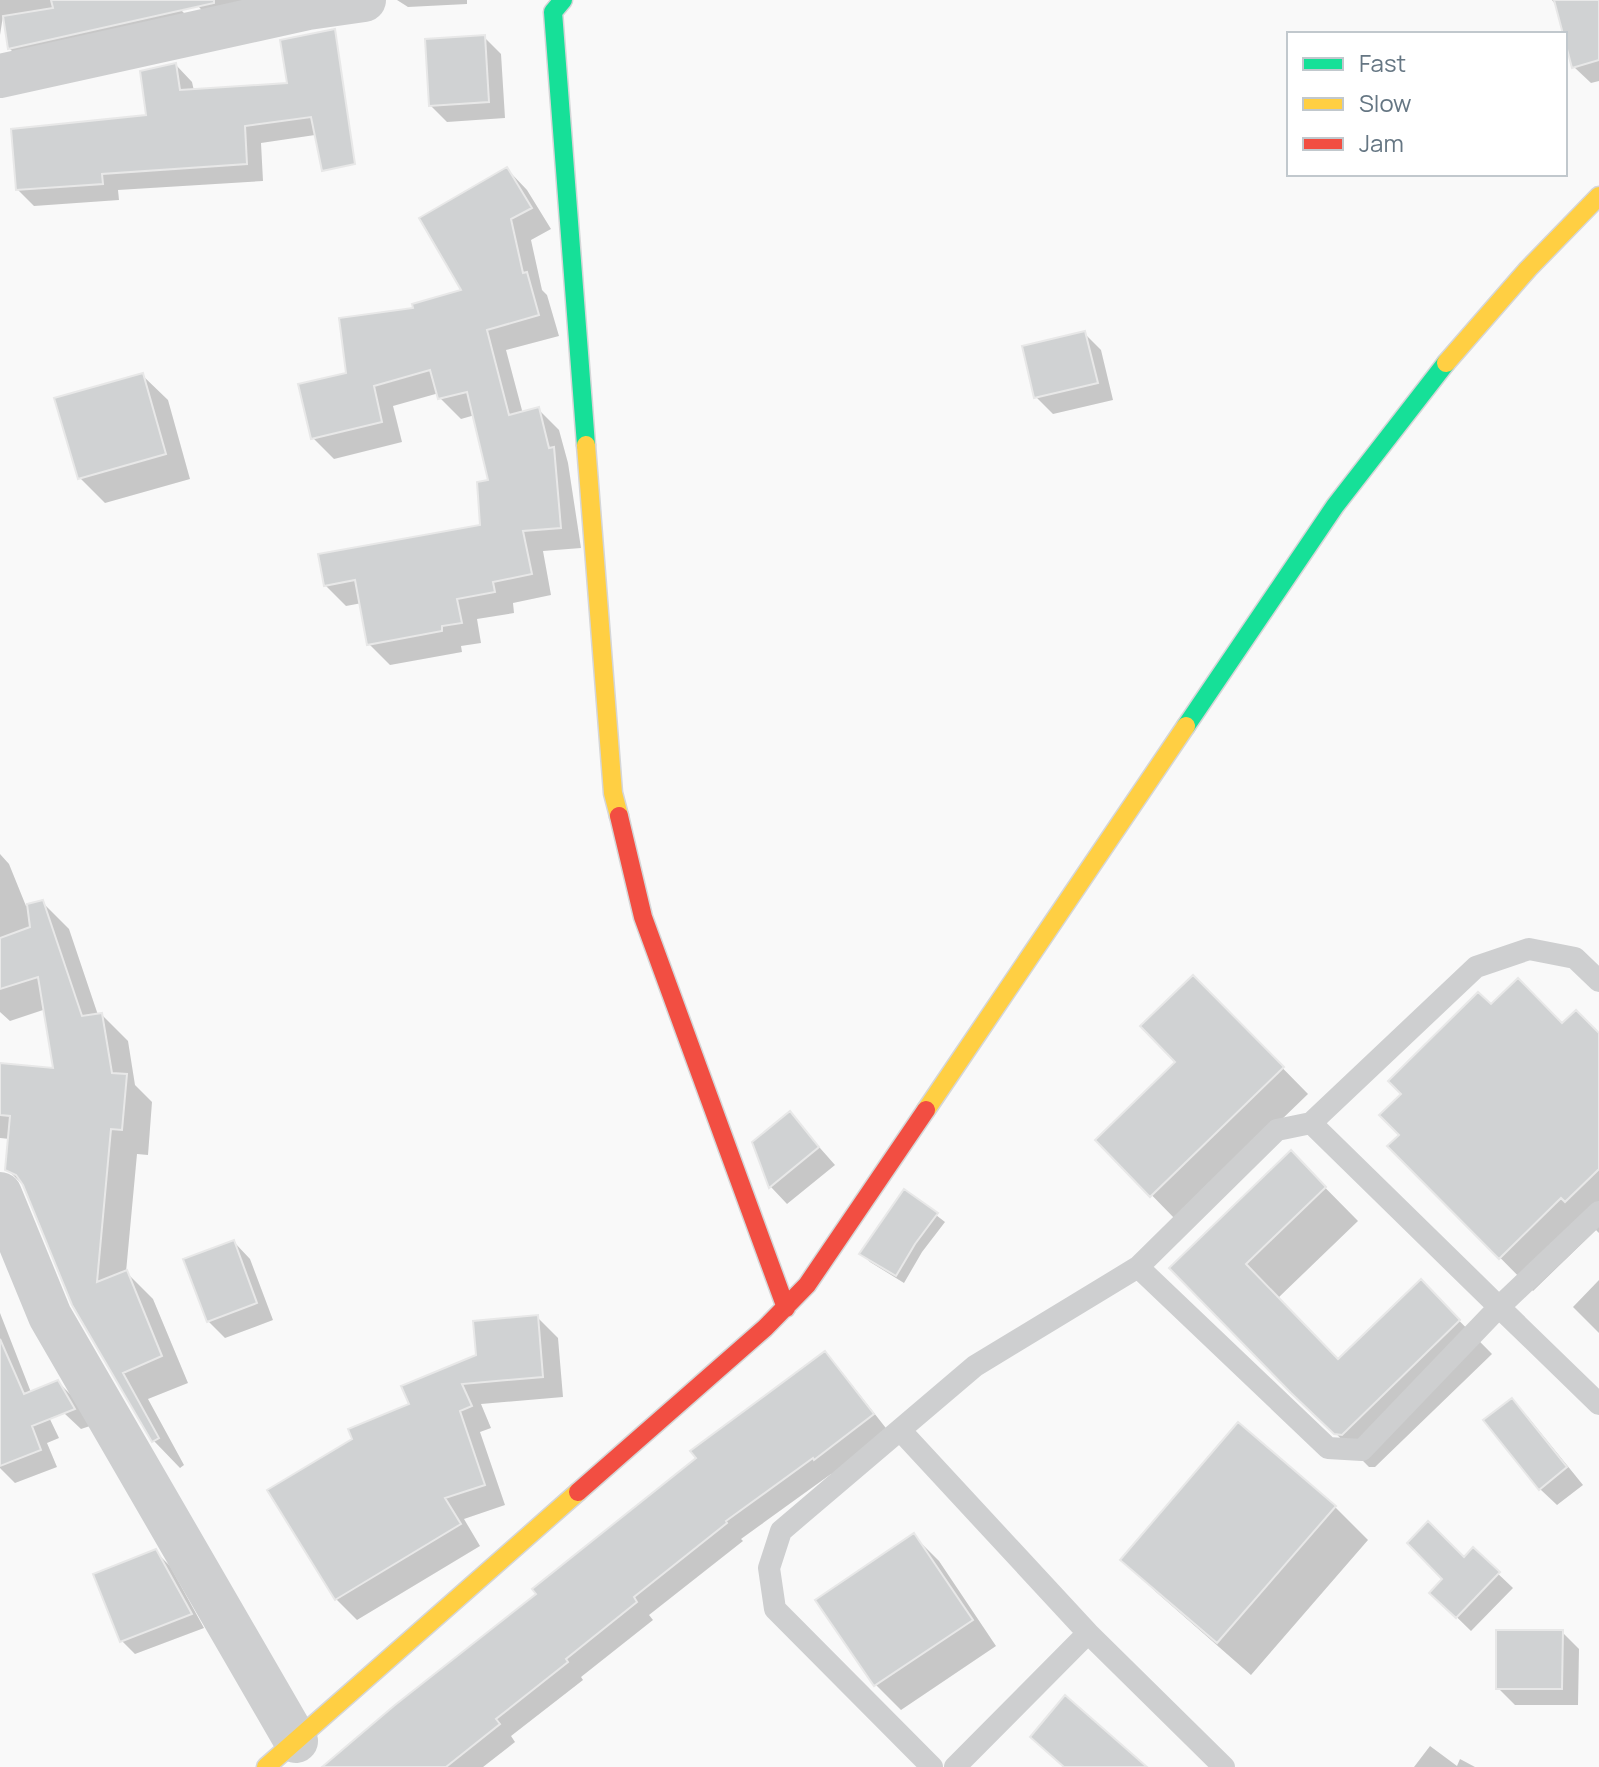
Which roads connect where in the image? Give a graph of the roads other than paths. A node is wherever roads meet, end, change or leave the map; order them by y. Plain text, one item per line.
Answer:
1 (364, 0) edge
2 (550, 4) edge
3 (0, 76) edge
4 (1599, 196) edge
5 (1599, 981) edge
6 (1311, 1123) junction
7 (0, 1194) edge
8 (1599, 1212) edge
9 (1138, 1267) junction
10 (1499, 1307) junction
11 (786, 1308) junction
12 (1599, 1404) edge
13 (900, 1430) junction
14 (1088, 1633) junction
15 (281, 1754) edge
16 (932, 1767) edge
17 (955, 1767) edge
18 (1224, 1767) edge

1 - 3 street
2 - 11 street
4 - 11 street
5 - 6 lane
6 - 9 lane
6 - 10 lane
7 - 15 street
8 - 10 lane
9 - 10 lane
9 - 13 lane
10 - 12 lane
11 - 15 street
13 - 14 lane
13 - 16 lane
14 - 17 lane
14 - 18 lane

